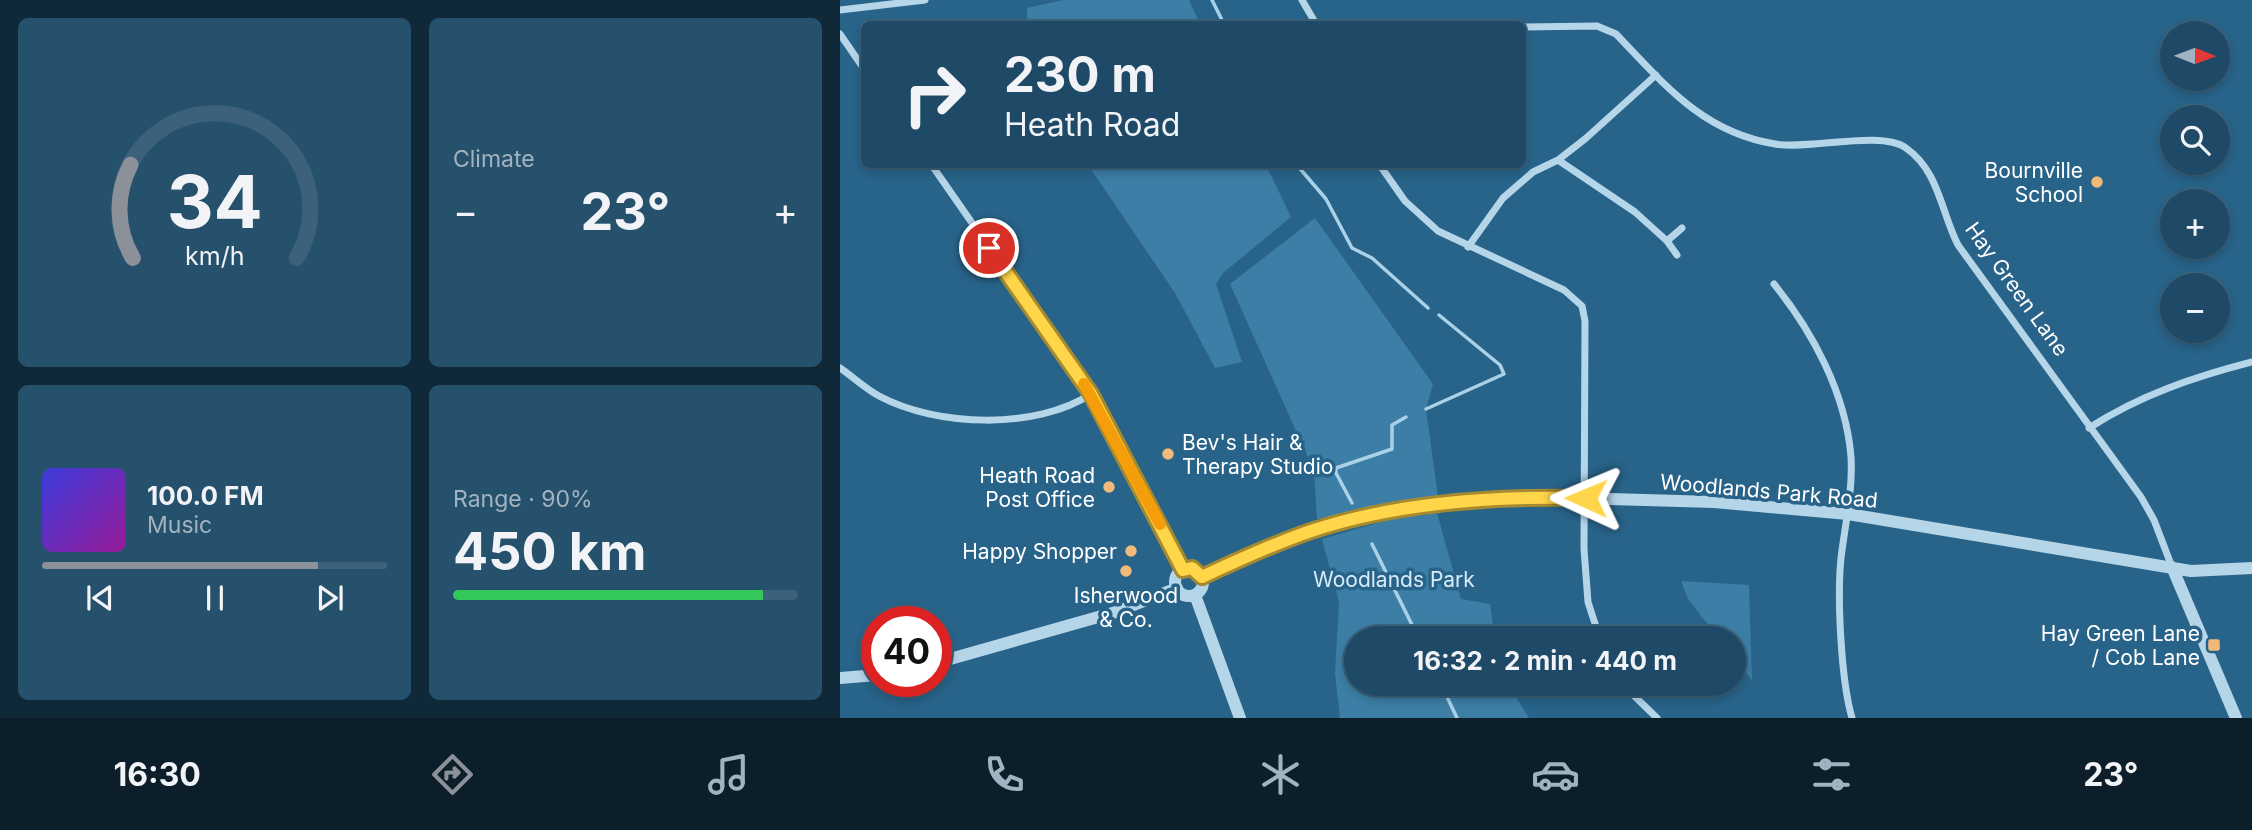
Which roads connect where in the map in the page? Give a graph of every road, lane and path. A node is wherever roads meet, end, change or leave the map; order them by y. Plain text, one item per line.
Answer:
1 (925, 0) edge
2 (1302, 0) edge
3 (840, 10) edge
4 (1314, 21) edge
5 (1526, 27) edge
6 (840, 33) edge
7 (861, 64) edge
8 (1656, 75) junction
9 (1558, 160) junction
10 (934, 168) edge
11 (1382, 168) edge
12 (1682, 228) dead end
13 (1667, 241) junction
14 (1468, 247) junction
15 (1677, 255) dead end
16 (1774, 284) dead end
17 (2252, 362) edge
18 (840, 368) edge
19 (1091, 394) junction
20 (2090, 428) junction
21 (1586, 498) junction
22 (1848, 514) junction
23 (2172, 568) junction
24 (2252, 568) edge
25 (1183, 570) junction
26 (1202, 577) junction
27 (1177, 588) junction
28 (1195, 595) junction
29 (1596, 626) edge
30 (952, 658) edge
31 (861, 676) edge
32 (840, 678) edge
33 (1634, 696) edge
34 (1240, 718) edge
35 (1657, 718) edge
36 (1852, 718) edge
37 (2236, 718) edge

1 - 3 street
2 - 4 street
5 - 8 street, Hay Green Lane
6 - 7 street
8 - 9 street
8 - 20 street, Hay Green Lane
9 - 13 street
9 - 14 street
10 - 19 street
11 - 14 street
12 - 13 street
13 - 15 street
14 - 21 street
16 - 22 street
17 - 20 street
18 - 19 street
19 - 25 street
20 - 23 street, Hay Green Lane
21 - 22 street, Woodlands Park Road
21 - 26 street, Woodlands Park Road
21 - 29 street
22 - 23 street, Woodlands Park Road
22 - 36 street
23 - 24 street, Woodlands Park Road
23 - 37 street, Hay Green Lane
25 - 26 street
25 - 27 street
26 - 28 street
27 - 28 street
27 - 30 street
28 - 34 street
31 - 32 street
33 - 35 street

